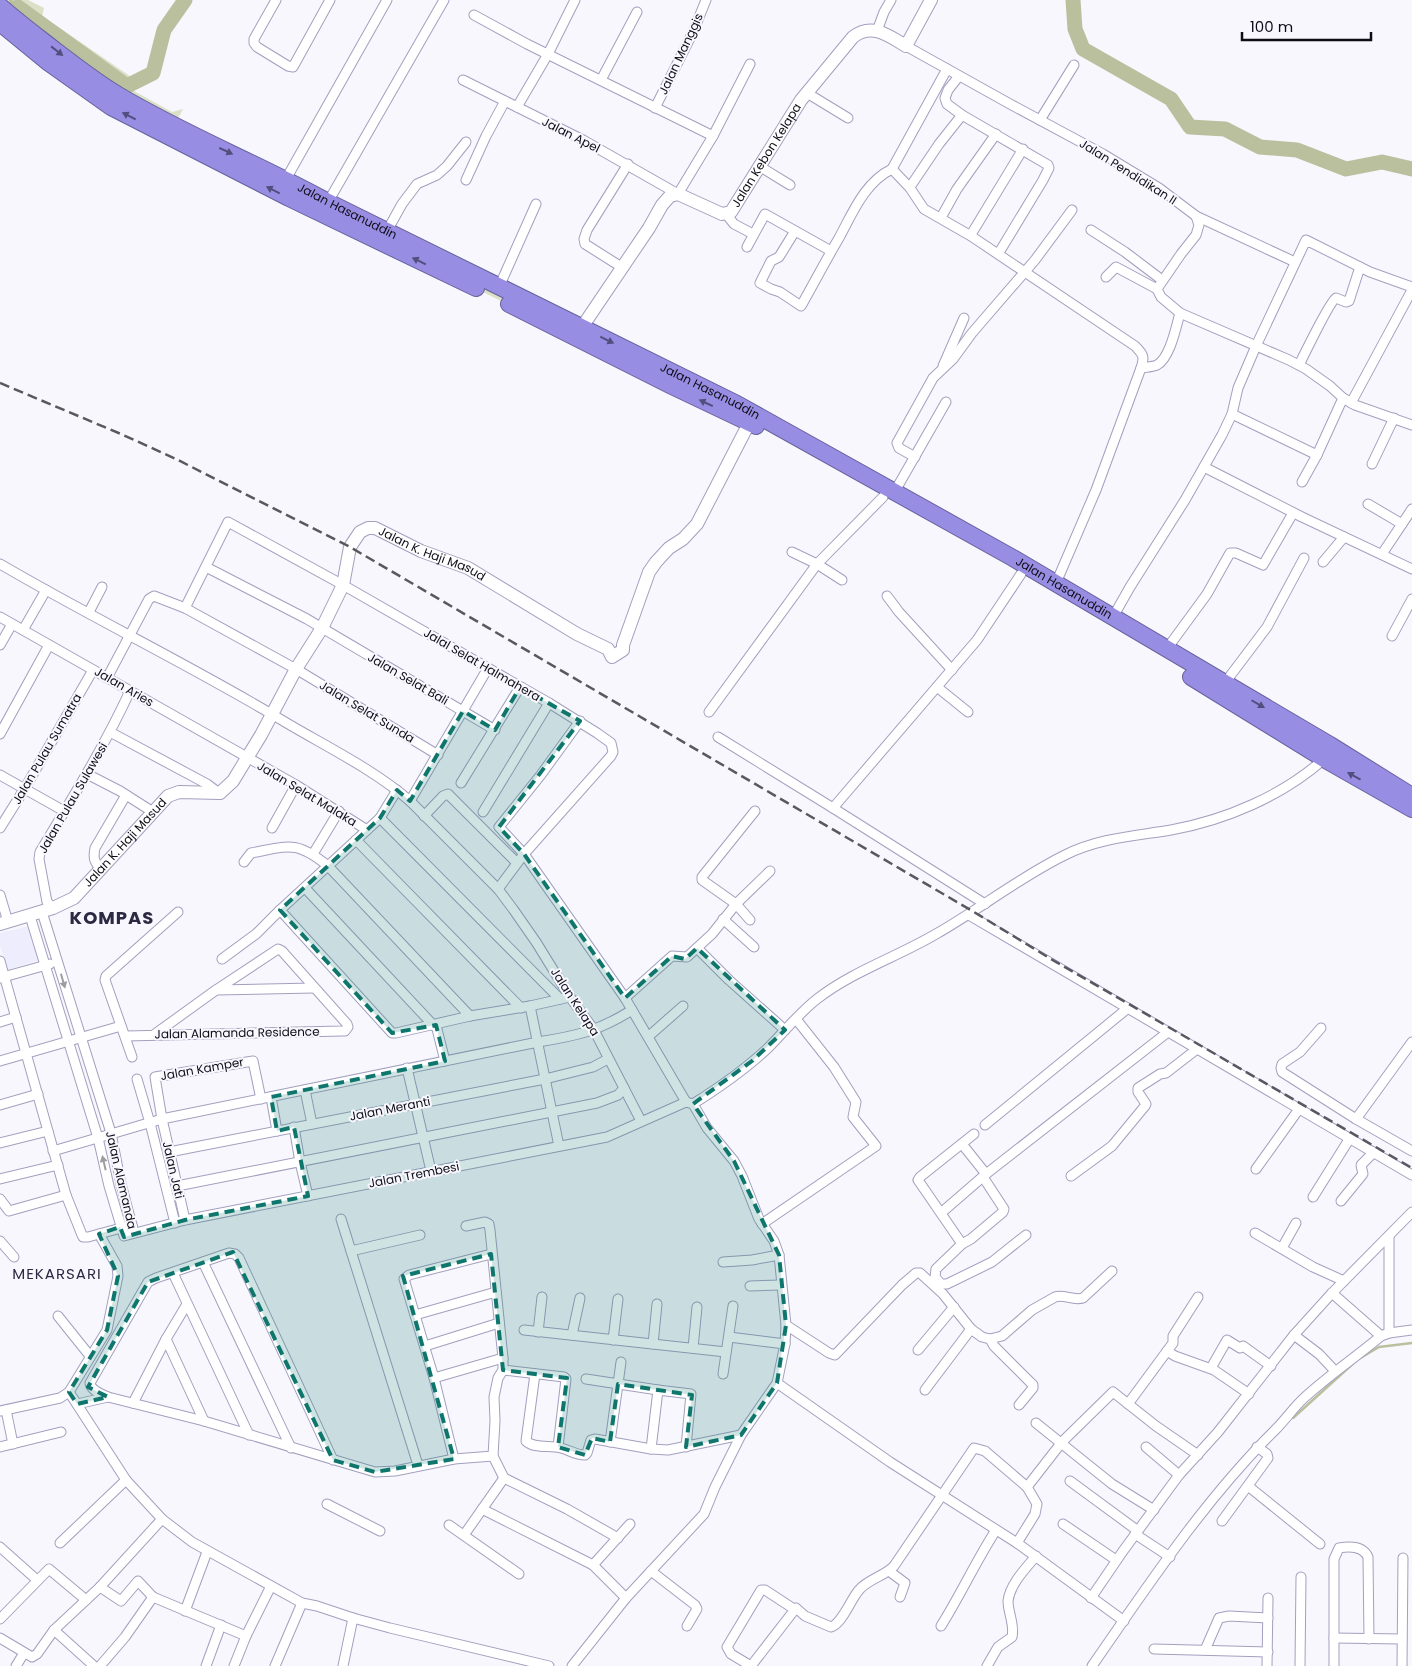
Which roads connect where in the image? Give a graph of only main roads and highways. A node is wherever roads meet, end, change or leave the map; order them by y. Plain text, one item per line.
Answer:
1 (0, 6) edge
2 (7, 24) edge
3 (579, 332) junction
4 (889, 494) junction
5 (1412, 796) edge
6 (1412, 809) edge

1 - 2 highway, Jalan Hasanuddin
2 -> 3 highway, Jalan Hasanuddin
3 -> 2 highway, Jalan Hasanuddin
3 - 4 highway, Jalan Hasanuddin
4 -> 5 highway, Jalan Hasanuddin
6 -> 4 highway, Jalan Hasanuddin

